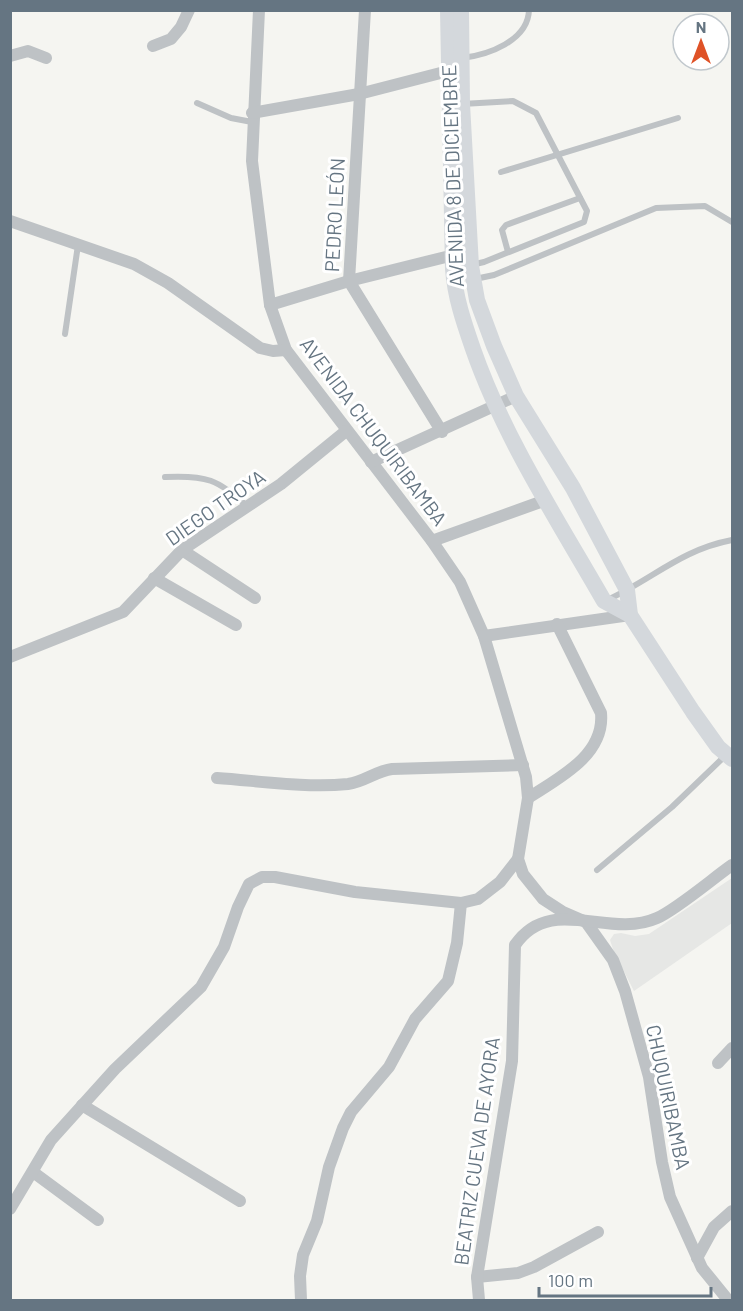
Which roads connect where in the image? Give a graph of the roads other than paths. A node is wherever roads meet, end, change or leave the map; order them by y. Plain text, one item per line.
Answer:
1 (189, 10) edge
2 (259, 10) edge
3 (365, 10) edge
4 (448, 10) edge
5 (461, 10) edge
6 (529, 10) edge
7 (153, 46) dead end
8 (10, 56) edge
9 (46, 58) dead end
10 (457, 66) junction
11 (359, 94) junction
12 (197, 104) dead end
13 (456, 104) junction
14 (252, 118) junction
15 (678, 118) dead end
16 (557, 154) junction
17 (501, 172) dead end
18 (580, 198) junction
19 (10, 221) edge
20 (732, 222) edge
21 (78, 244) junction
22 (508, 252) junction
23 (472, 265) junction
24 (453, 269) junction
25 (349, 281) junction
26 (270, 305) junction
27 (65, 334) dead end
28 (286, 350) junction
29 (516, 396) junction
30 (494, 406) junction
31 (345, 431) junction
32 (442, 432) junction
33 (371, 462) junction
34 (165, 477) dead end
35 (546, 500) junction
36 (248, 507) junction
37 (732, 540) edge
38 (432, 541) junction
39 (182, 550) junction
40 (154, 578) junction
41 (627, 591) junction
42 (255, 598) dead end
43 (604, 601) junction
44 (630, 615) junction
45 (557, 624) junction
46 (236, 625) dead end
47 (484, 636) junction
48 (10, 657) edge
49 (729, 757) edge
50 (523, 765) junction
51 (217, 778) dead end
52 (528, 798) junction
53 (518, 859) junction
54 (732, 865) edge
55 (597, 870) dead end
56 (461, 903) junction
57 (586, 922) junction
58 (732, 1048) edge
59 (718, 1063) dead end
60 (82, 1105) junction
61 (33, 1172) junction
62 (240, 1201) dead end
63 (10, 1209) edge
64 (732, 1211) edge
65 (98, 1220) dead end
66 (598, 1232) dead end
67 (697, 1258) junction
68 (477, 1277) junction
69 (301, 1300) edge
70 (479, 1300) edge
71 (728, 1300) edge

1 - 7 street
2 - 14 street, AVENIDA CHUQUIRIBAMBA
3 - 11 street, PEDRO LEÓN
4 - 10 main road, AVENIDA 8 DE DICIEMBRE
5 - 10 main road, AVENIDA 8 DE DICIEMBRE
6 - 10 lane
8 - 9 street
10 - 11 street
10 - 13 main road, AVENIDA 8 DE DICIEMBRE
11 - 14 street
11 - 25 street, PEDRO LEÓN
12 - 14 lane
13 - 16 lane
13 - 23 main road, AVENIDA 8 DE DICIEMBRE
13 - 24 main road, AVENIDA 8 DE DICIEMBRE
14 - 26 street, AVENIDA CHUQUIRIBAMBA
15 - 16 lane
16 - 17 lane
16 - 18 lane
18 - 22 lane
18 - 22 lane
19 - 21 street
20 - 23 lane
21 - 27 lane
21 - 28 street
22 - 23 lane
23 - 24 street
23 - 24 lane
23 - 29 main road, AVENIDA 8 DE DICIEMBRE
24 - 25 street
24 - 30 main road, AVENIDA 8 DE DICIEMBRE
25 - 26 street
25 - 32 street, PEDRO LEÓN
26 - 28 street, AVENIDA CHUQUIRIBAMBA
28 - 31 street, AVENIDA CHUQUIRIBAMBA
29 - 30 street
29 - 41 main road, AVENIDA 8 DE DICIEMBRE
30 - 32 street
30 - 35 main road, AVENIDA 8 DE DICIEMBRE
31 - 33 street, AVENIDA CHUQUIRIBAMBA
31 - 36 street, DIEGO TROYA
32 - 33 street
33 - 38 street, AVENIDA CHUQUIRIBAMBA
34 - 36 lane
35 - 38 street
35 - 43 main road, AVENIDA 8 DE DICIEMBRE
36 - 39 street, DIEGO TROYA
37 - 41 lane
38 - 47 street, AVENIDA CHUQUIRIBAMBA
39 - 40 street, DIEGO TROYA
39 - 42 street
40 - 46 street
40 - 48 street, DIEGO TROYA
41 - 43 lane
41 - 44 main road, AVENIDA 8 DE DICIEMBRE
43 - 44 main road
44 - 45 street
44 - 49 main road, AVENIDA 8 DE DICIEMBRE
45 - 47 street
45 - 52 street
47 - 50 street, AVENIDA CHUQUIRIBAMBA
49 - 55 lane
50 - 51 street
50 - 52 street, AVENIDA CHUQUIRIBAMBA
52 - 53 street, AVENIDA CHUQUIRIBAMBA
53 - 56 street
53 - 57 street, CHUQUIRIBAMBA
54 - 57 street, BEATRIZ CUEVA DE AYORA
56 - 60 street
56 - 69 street
57 - 67 street, CHUQUIRIBAMBA
57 - 68 street, BEATRIZ CUEVA DE AYORA
58 - 59 street
60 - 61 street
60 - 62 street
61 - 63 street
61 - 65 street
64 - 67 street
66 - 68 street
67 - 71 street, CHUQUIRIBAMBA
68 - 70 street, BEATRIZ CUEVA DE AYORA

